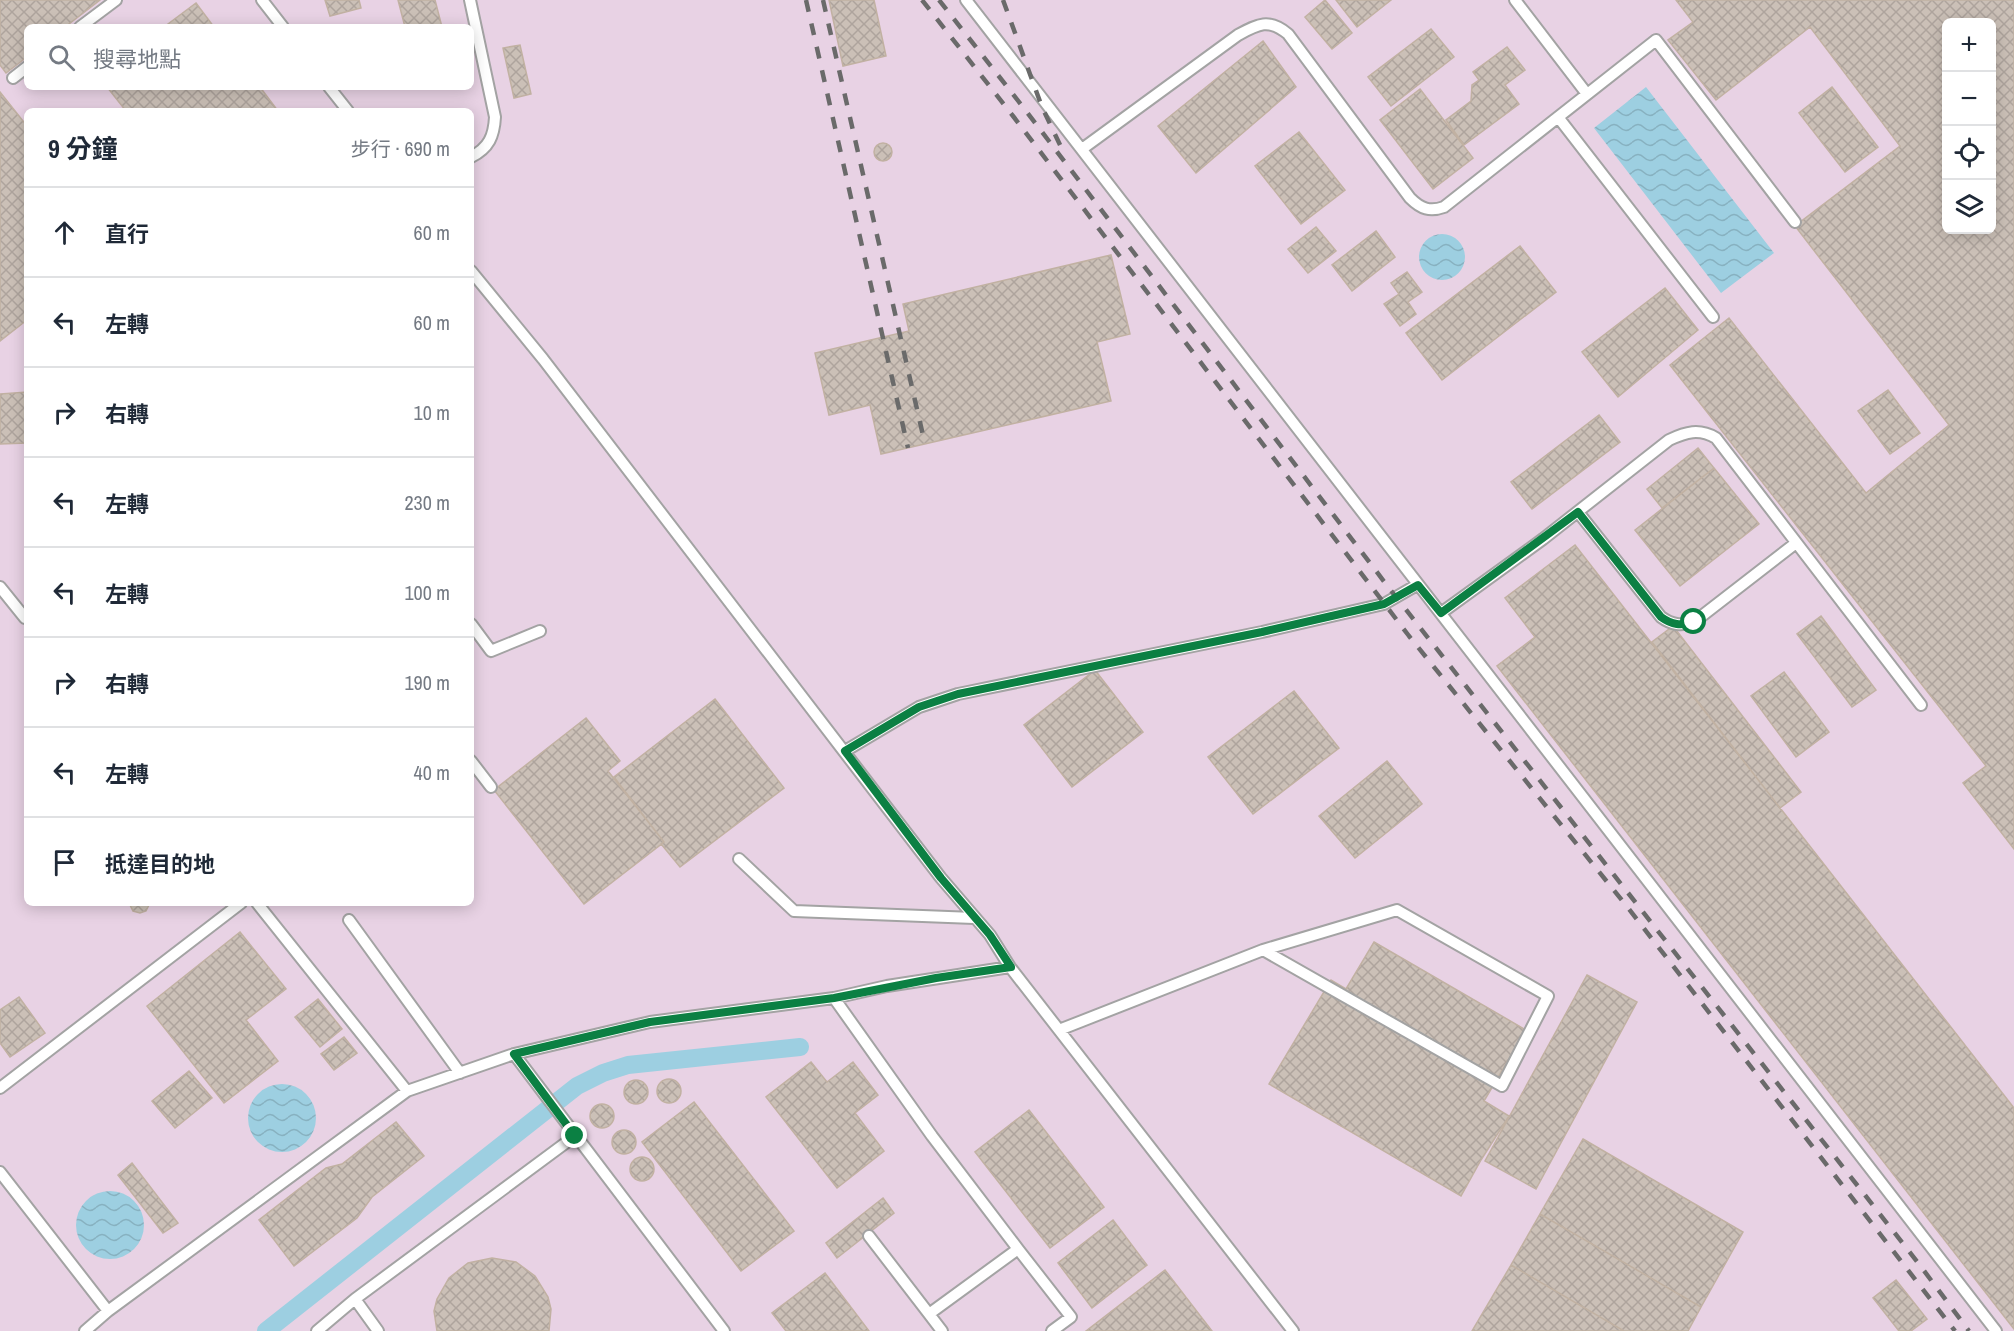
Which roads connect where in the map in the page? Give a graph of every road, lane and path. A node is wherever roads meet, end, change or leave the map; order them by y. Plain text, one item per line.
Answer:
1 (116, 0) edge
2 (262, 0) edge
3 (470, 0) edge
4 (966, 0) edge
5 (1515, 0) edge
6 (84, 24) edge
7 (281, 24) edge
8 (24, 69) edge
9 (13, 78) dead end
10 (331, 90) edge
11 (1587, 94) junction
12 (346, 108) edge
13 (1558, 117) junction
14 (1082, 149) junction
15 (474, 155) edge
16 (1795, 222) dead end
17 (474, 278) edge
18 (1713, 317) dead end
19 (1578, 512) junction
20 (1796, 543) junction
21 (1418, 585) junction
22 (0, 587) edge
23 (1441, 613) junction
24 (24, 617) edge
25 (474, 628) edge
26 (540, 631) dead end
27 (1921, 705) dead end
28 (845, 751) junction
29 (474, 765) edge
30 (491, 787) dead end
31 (739, 859) dead end
32 (237, 906) edge
33 (259, 906) edge
34 (974, 918) junction
35 (349, 921) dead end
36 (1263, 950) junction
37 (1011, 967) junction
38 (834, 998) junction
39 (1059, 1029) junction
40 (514, 1054) junction
41 (460, 1073) junction
42 (0, 1088) edge
43 (407, 1091) junction
44 (575, 1136) junction
45 (0, 1172) edge
46 (869, 1236) dead end
47 (1018, 1249) junction
48 (355, 1299) junction
49 (108, 1311) junction
50 (929, 1314) junction
51 (85, 1331) edge
52 (316, 1331) edge
53 (378, 1331) edge
54 (724, 1331) edge
55 (942, 1331) edge
56 (1052, 1331) edge
57 (1293, 1331) edge
58 (1996, 1331) edge

1 - 6 lane
2 - 7 lane
3 - 15 lane
4 - 14 lane
5 - 11 lane
8 - 9 lane
10 - 12 lane
11 - 13 lane
11 - 16 lane
13 - 14 lane
13 - 18 lane
14 - 21 lane
17 - 28 lane
19 - 20 lane
19 - 20 lane
19 - 23 lane
20 - 27 lane
21 - 23 lane
21 - 28 lane
22 - 24 lane
23 - 58 lane
25 - 26 lane
28 - 34 lane
29 - 30 lane
31 - 34 lane
32 - 42 lane
33 - 43 lane
34 - 37 lane
35 - 41 lane
36 - 36 lane
36 - 39 lane
37 - 38 lane
37 - 39 lane
38 - 40 lane
38 - 47 lane
39 - 57 lane
40 - 41 lane
40 - 44 lane
41 - 43 lane
43 - 49 lane
44 - 48 lane
44 - 54 lane
45 - 49 lane
46 - 50 lane
47 - 50 lane
47 - 56 lane
48 - 52 lane
48 - 53 lane
49 - 51 lane
50 - 55 lane

